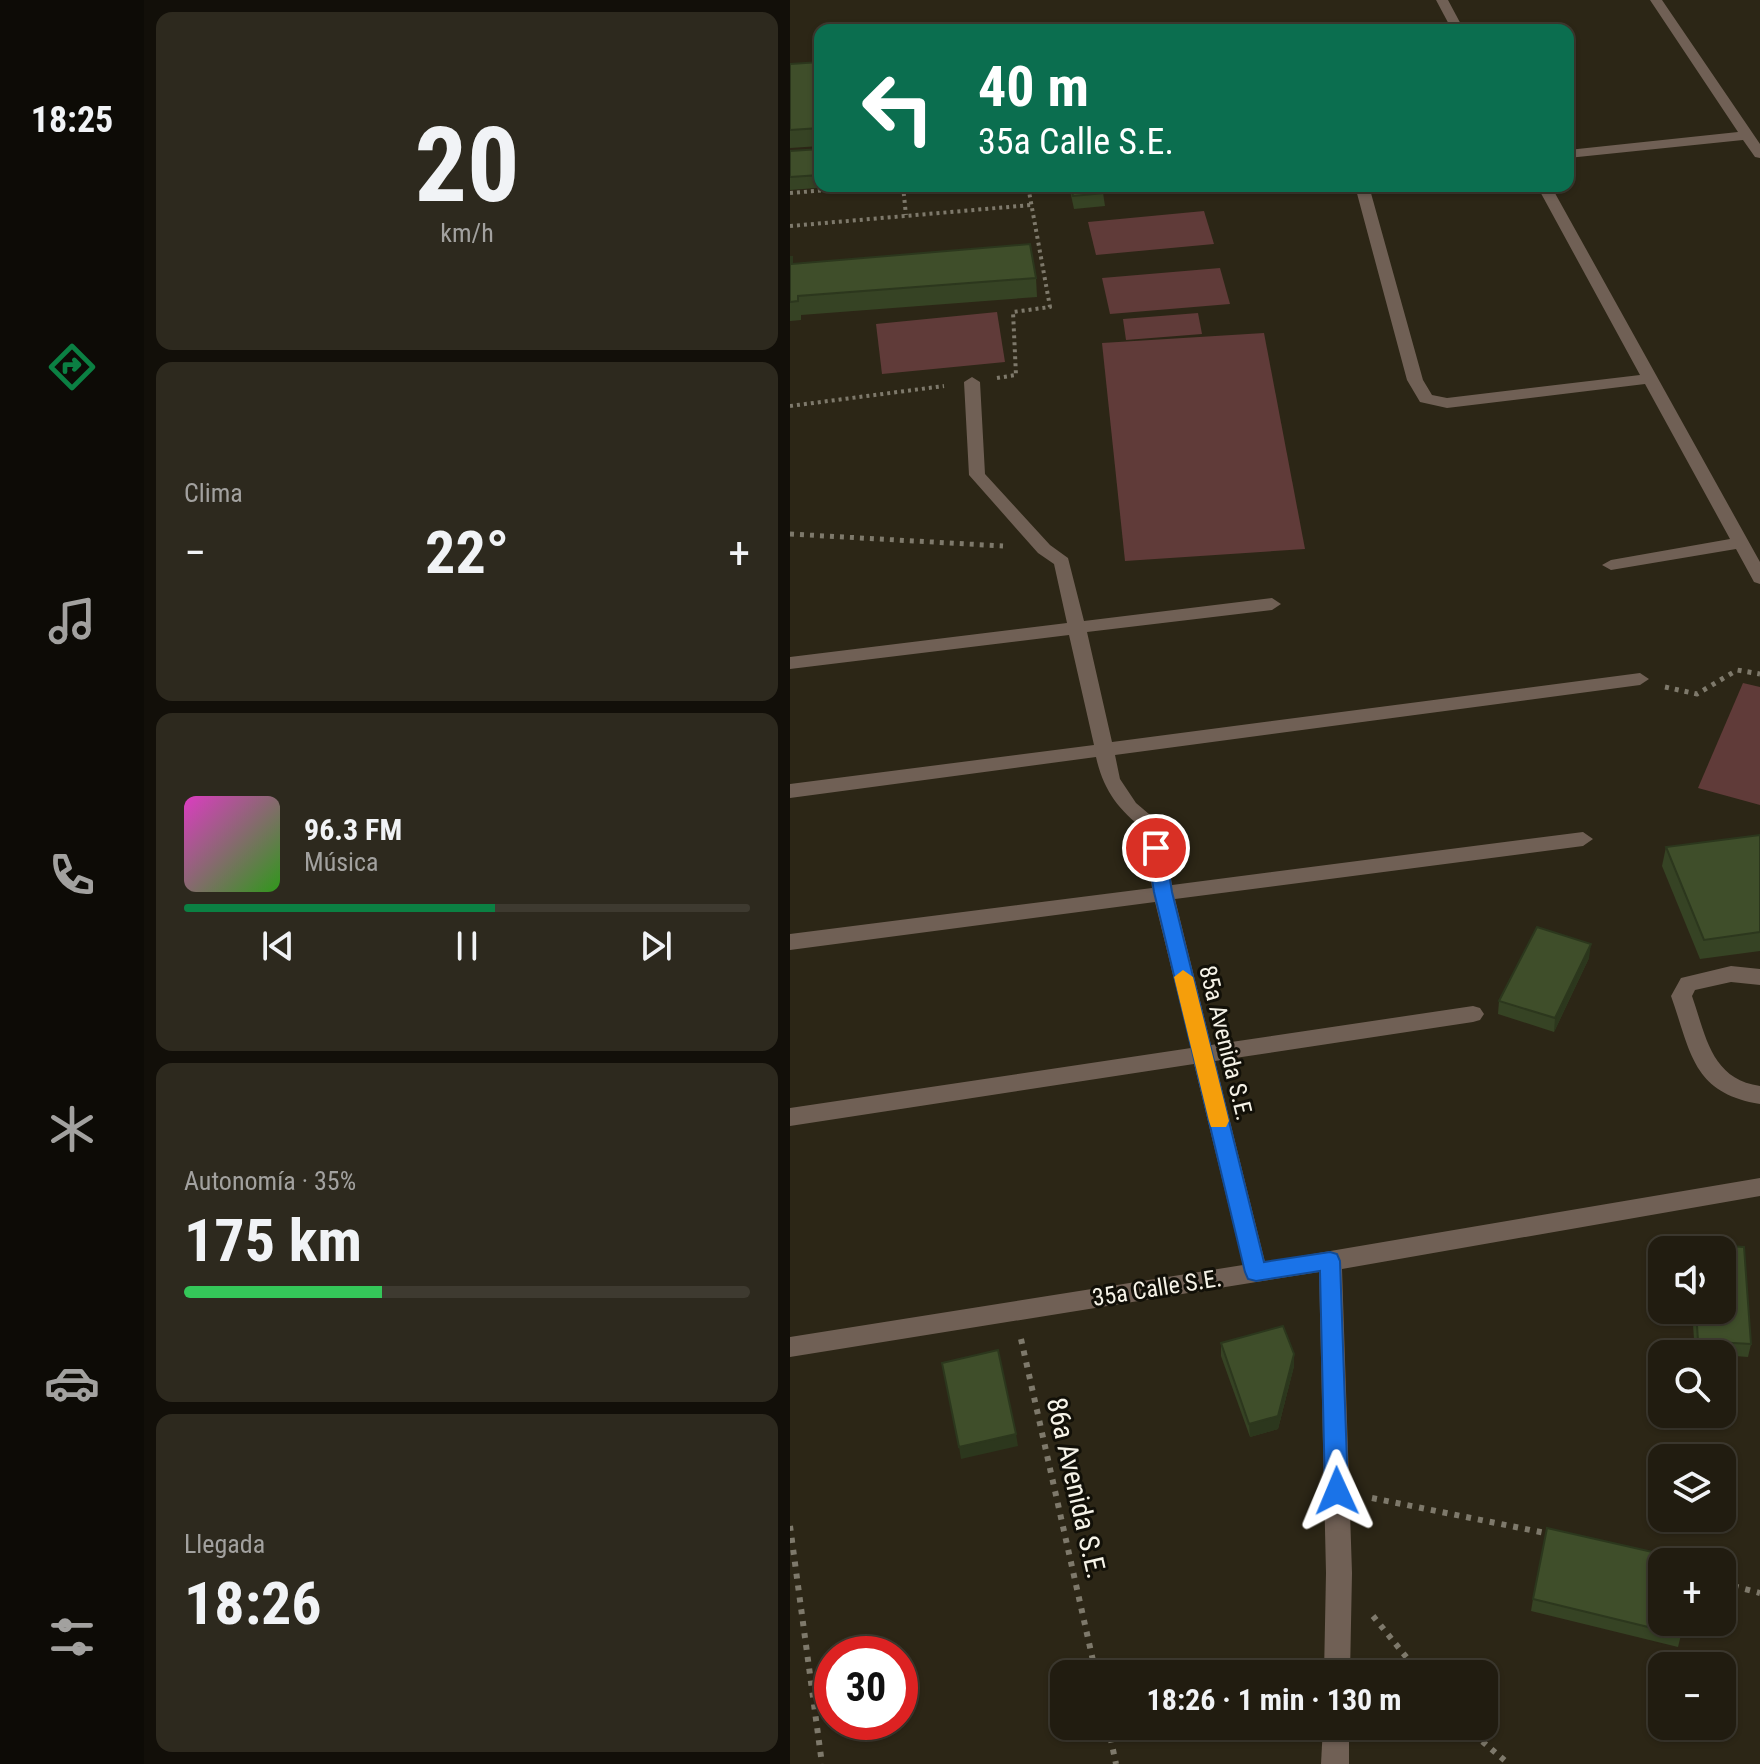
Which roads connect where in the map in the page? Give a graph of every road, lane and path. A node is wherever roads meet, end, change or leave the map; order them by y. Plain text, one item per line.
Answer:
1 (1442, 0) edge
2 (1656, 0) edge
3 (1455, 24) edge
4 (1747, 135) junction
5 (1574, 153) edge
6 (1760, 154) edge
7 (814, 191) edge
8 (904, 192) edge
9 (1029, 192) edge
10 (1364, 192) edge
11 (1547, 192) edge
12 (790, 193) edge
13 (1031, 205) junction
14 (906, 215) junction
15 (790, 226) edge
16 (1651, 379) junction
17 (972, 382) junction
18 (790, 406) edge
19 (790, 534) edge
20 (1741, 543) junction
21 (1044, 549) junction
22 (1611, 565) dead end
23 (1760, 578) edge
24 (1272, 604) dead end
25 (1076, 628) junction
26 (790, 663) edge
27 (1760, 674) edge
28 (1640, 679) joint
29 (1102, 750) junction
30 (790, 791) edge
31 (1583, 839) dead end
32 (1163, 892) junction
33 (790, 942) edge
34 (1760, 977) edge
35 (1473, 1014) dead end
36 (1202, 1055) junction
37 (1760, 1095) edge
38 (790, 1117) edge
39 (1760, 1187) edge
40 (1330, 1261) junction
41 (1256, 1272) junction
42 (1014, 1311) junction
43 (790, 1347) edge
44 (1337, 1491) junction
45 (790, 1526) edge
46 (1555, 1535) edge
47 (1339, 1573) junction
48 (1736, 1587) edge
49 (1760, 1593) edge
50 (1093, 1660) edge
51 (1337, 1660) edge
52 (1409, 1660) edge
53 (1111, 1740) edge
54 (1336, 1740) edge
55 (1481, 1740) edge
56 (822, 1764) edge
57 (1116, 1764) edge
58 (1335, 1764) edge
59 (1509, 1764) edge

1 - 3 street
2 - 4 street
4 - 5 street
4 - 6 street
7 - 12 path
8 - 14 path
9 - 13 path
10 - 16 street
11 - 16 street
13 - 14 path
13 - 17 path
14 - 15 path
16 - 20 street
17 - 18 path
17 - 21 street
19 - 21 path
20 - 22 street
20 - 23 street
21 - 25 street
24 - 25 street
25 - 26 street
25 - 29 street
27 - 28 path
28 - 29 street
29 - 30 street
29 - 32 street, 85a Avenida S.E.
31 - 32 street
32 - 33 street
32 - 36 street, 85a Avenida S.E.
34 - 37 street
35 - 36 street
36 - 38 street
36 - 41 street, 85a Avenida S.E.
39 - 40 street, 35a Calle S.E.
40 - 41 street, 35a Calle S.E.
40 - 44 street
41 - 42 street, 35a Calle S.E.
42 - 43 street, 35a Calle S.E.
42 - 50 path, 86a Avenida S.E.
44 - 46 path
44 - 47 street
45 - 56 path
47 - 51 street
47 - 52 path
48 - 49 path
53 - 57 path
54 - 58 street
55 - 59 path

